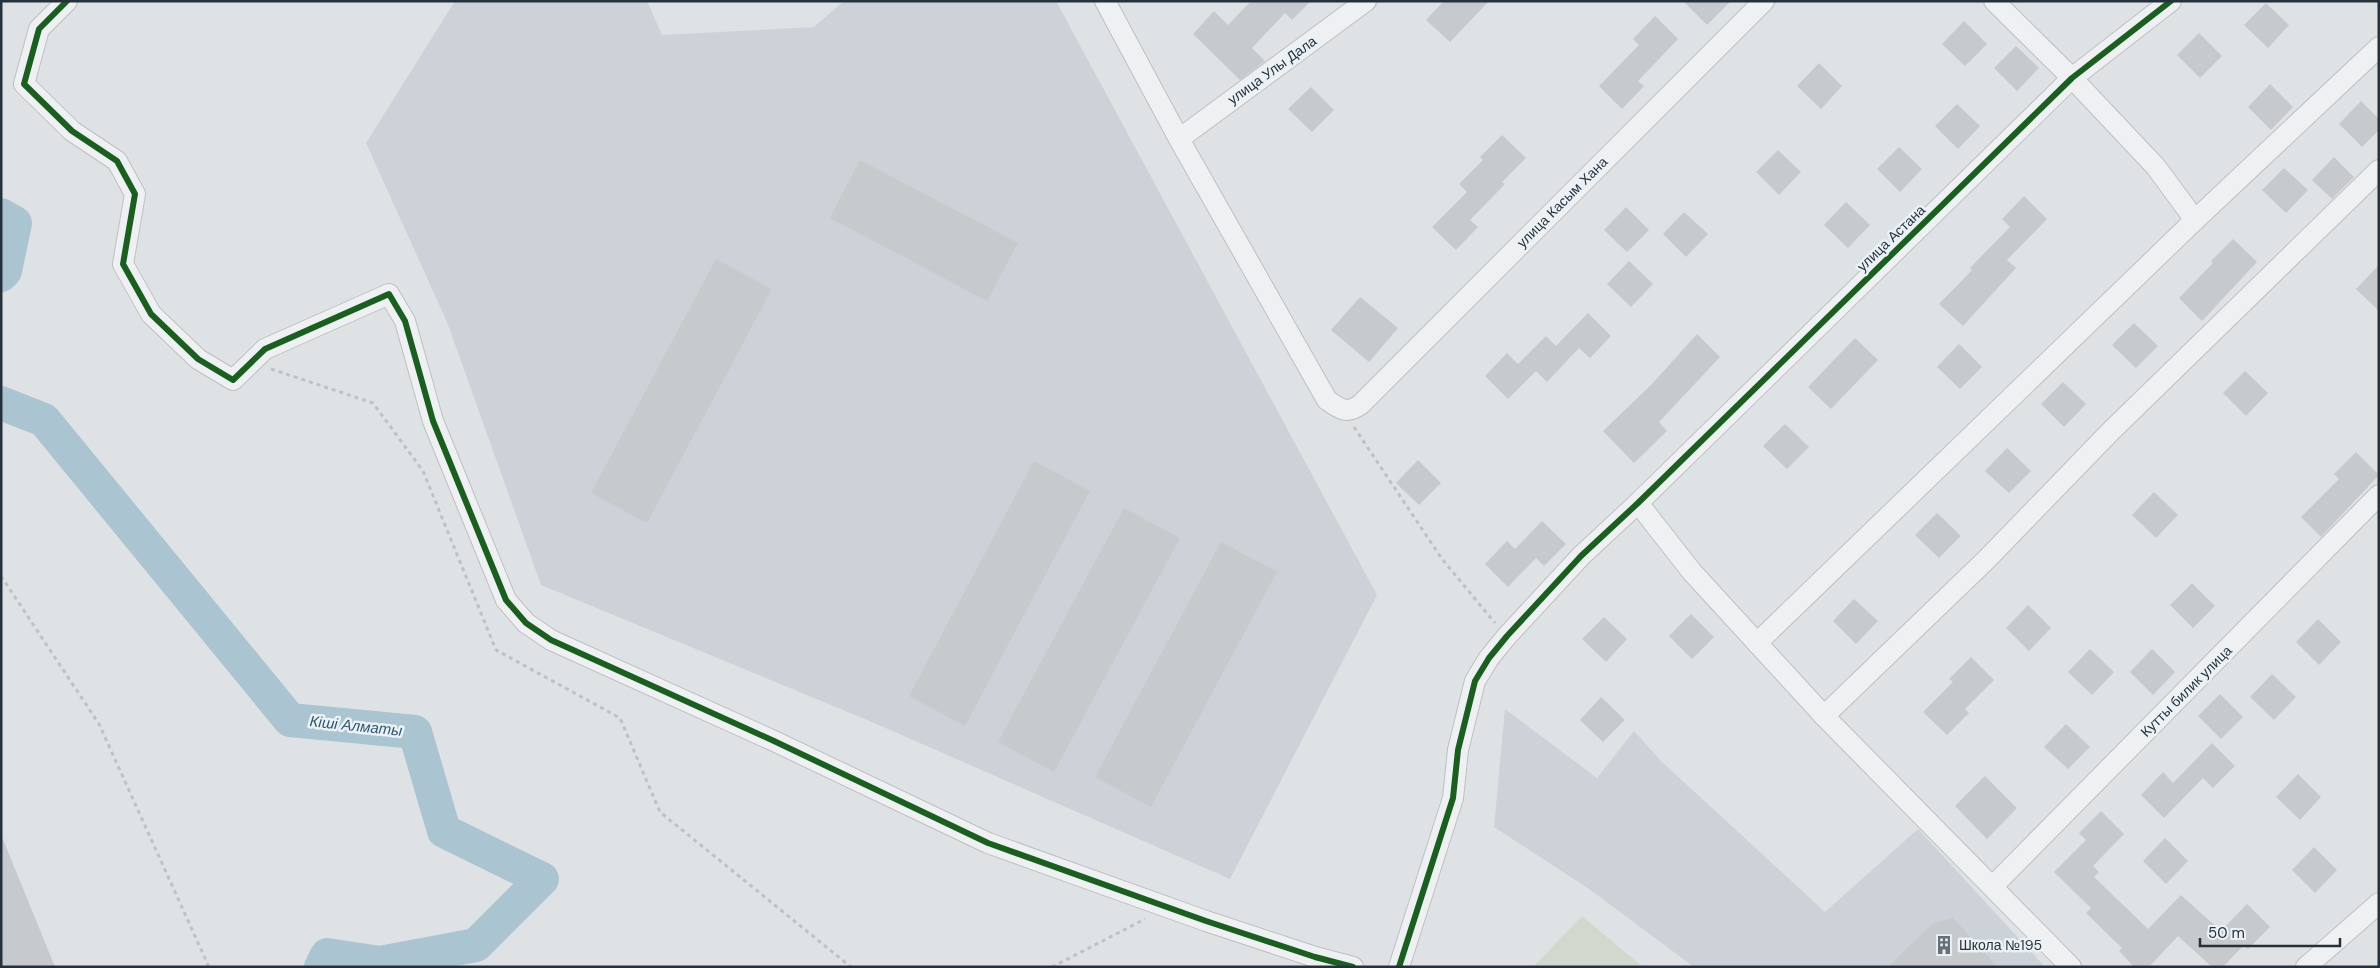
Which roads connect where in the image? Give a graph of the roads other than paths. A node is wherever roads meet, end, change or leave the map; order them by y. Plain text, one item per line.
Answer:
1 (67, 1) edge
2 (1105, 1) edge
3 (1366, 1) edge
4 (1764, 1) edge
5 (1994, 1) edge
6 (2171, 1) edge
7 (2379, 47) edge
8 (2072, 78) junction
9 (1179, 138) junction
10 (2379, 170) edge
11 (2195, 220) junction
12 (2379, 495) edge
13 (1638, 503) junction
14 (1757, 643) junction
15 (1824, 716) junction
16 (1993, 886) junction
17 (2379, 903) edge
18 (1353, 967) edge
19 (1400, 967) edge
20 (2071, 967) edge
21 (2306, 967) edge

1 - 18 street
2 - 9 street
3 - 9 street, улица Улы Дала
4 - 9 street, улица Касым Хана
5 - 8 street
6 - 8 street, улица Астана
7 - 11 street
8 - 11 street
8 - 13 street, улица Астана
10 - 15 street
11 - 14 street
12 - 16 street, Кутты билик улица
13 - 14 street
13 - 19 street, улица Астана
14 - 15 street
15 - 16 street
16 - 20 street
17 - 21 street

